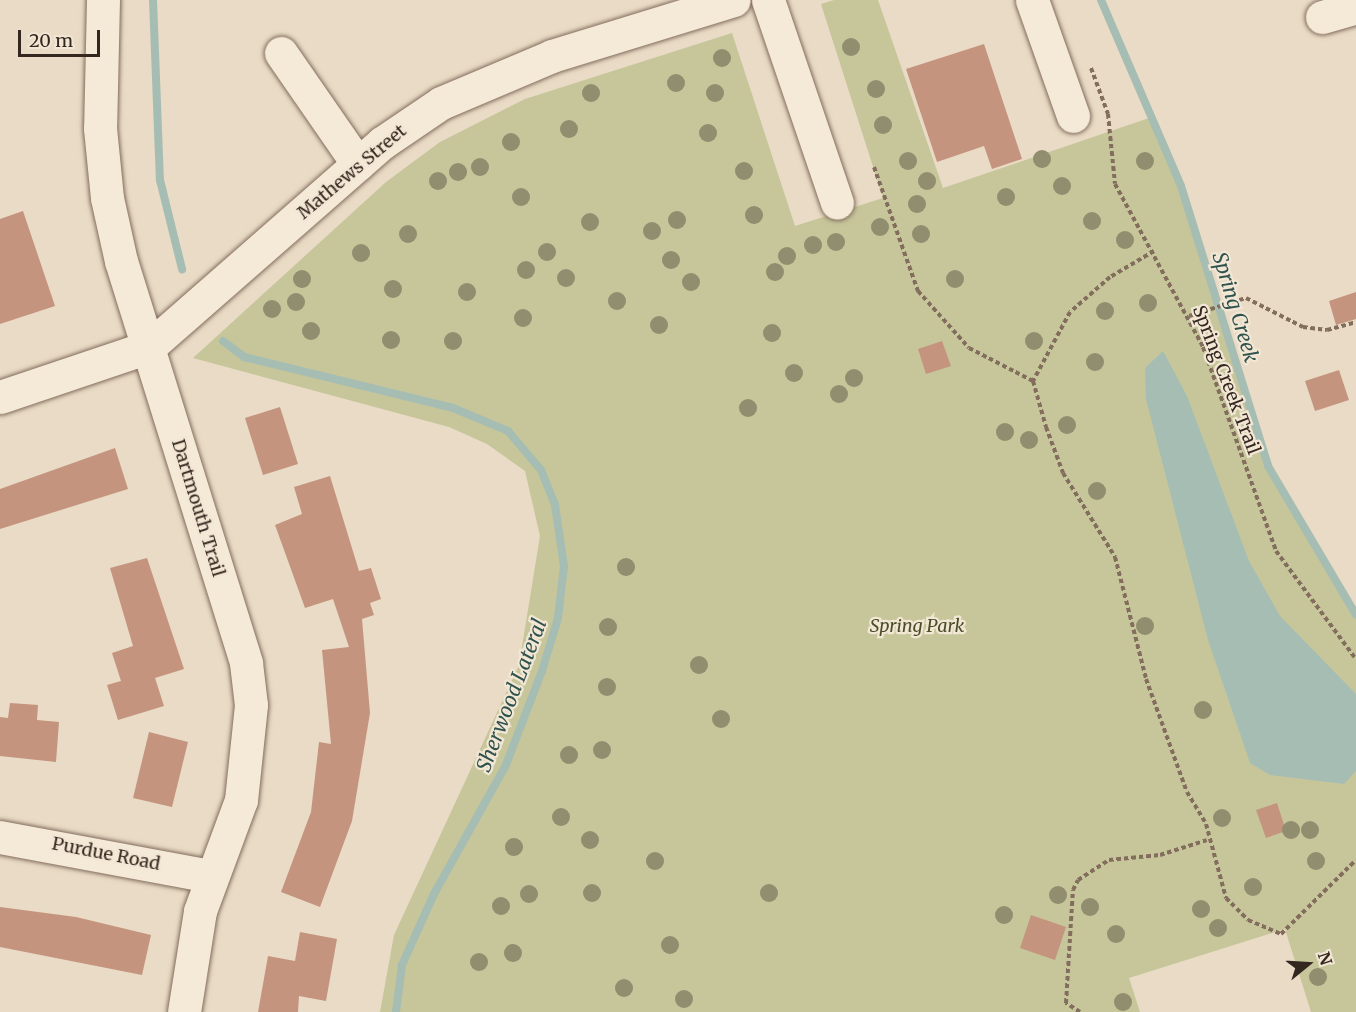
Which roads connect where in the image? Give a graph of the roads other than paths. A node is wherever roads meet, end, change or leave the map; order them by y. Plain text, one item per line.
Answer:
1 (103, 0) edge
2 (734, 0) edge
3 (768, 0) edge
4 (1032, 0) edge
5 (1356, 7) edge
6 (1322, 17) dead end
7 (281, 53) dead end
8 (1073, 116) dead end
9 (358, 164) junction
10 (837, 203) dead end
11 (148, 347) junction
12 (0, 397) edge
13 (0, 837) edge
14 (211, 876) junction
15 (184, 1012) edge

1 - 11 street, Dartmouth Trail
2 - 9 street, Mathews Street
3 - 10 street
4 - 8 street
5 - 6 street
7 - 9 street
9 - 11 street, Mathews Street
11 - 12 street, Mathews Street
11 - 14 street, Dartmouth Trail
13 - 14 street, Purdue Road
14 - 15 street, Dartmouth Trail

